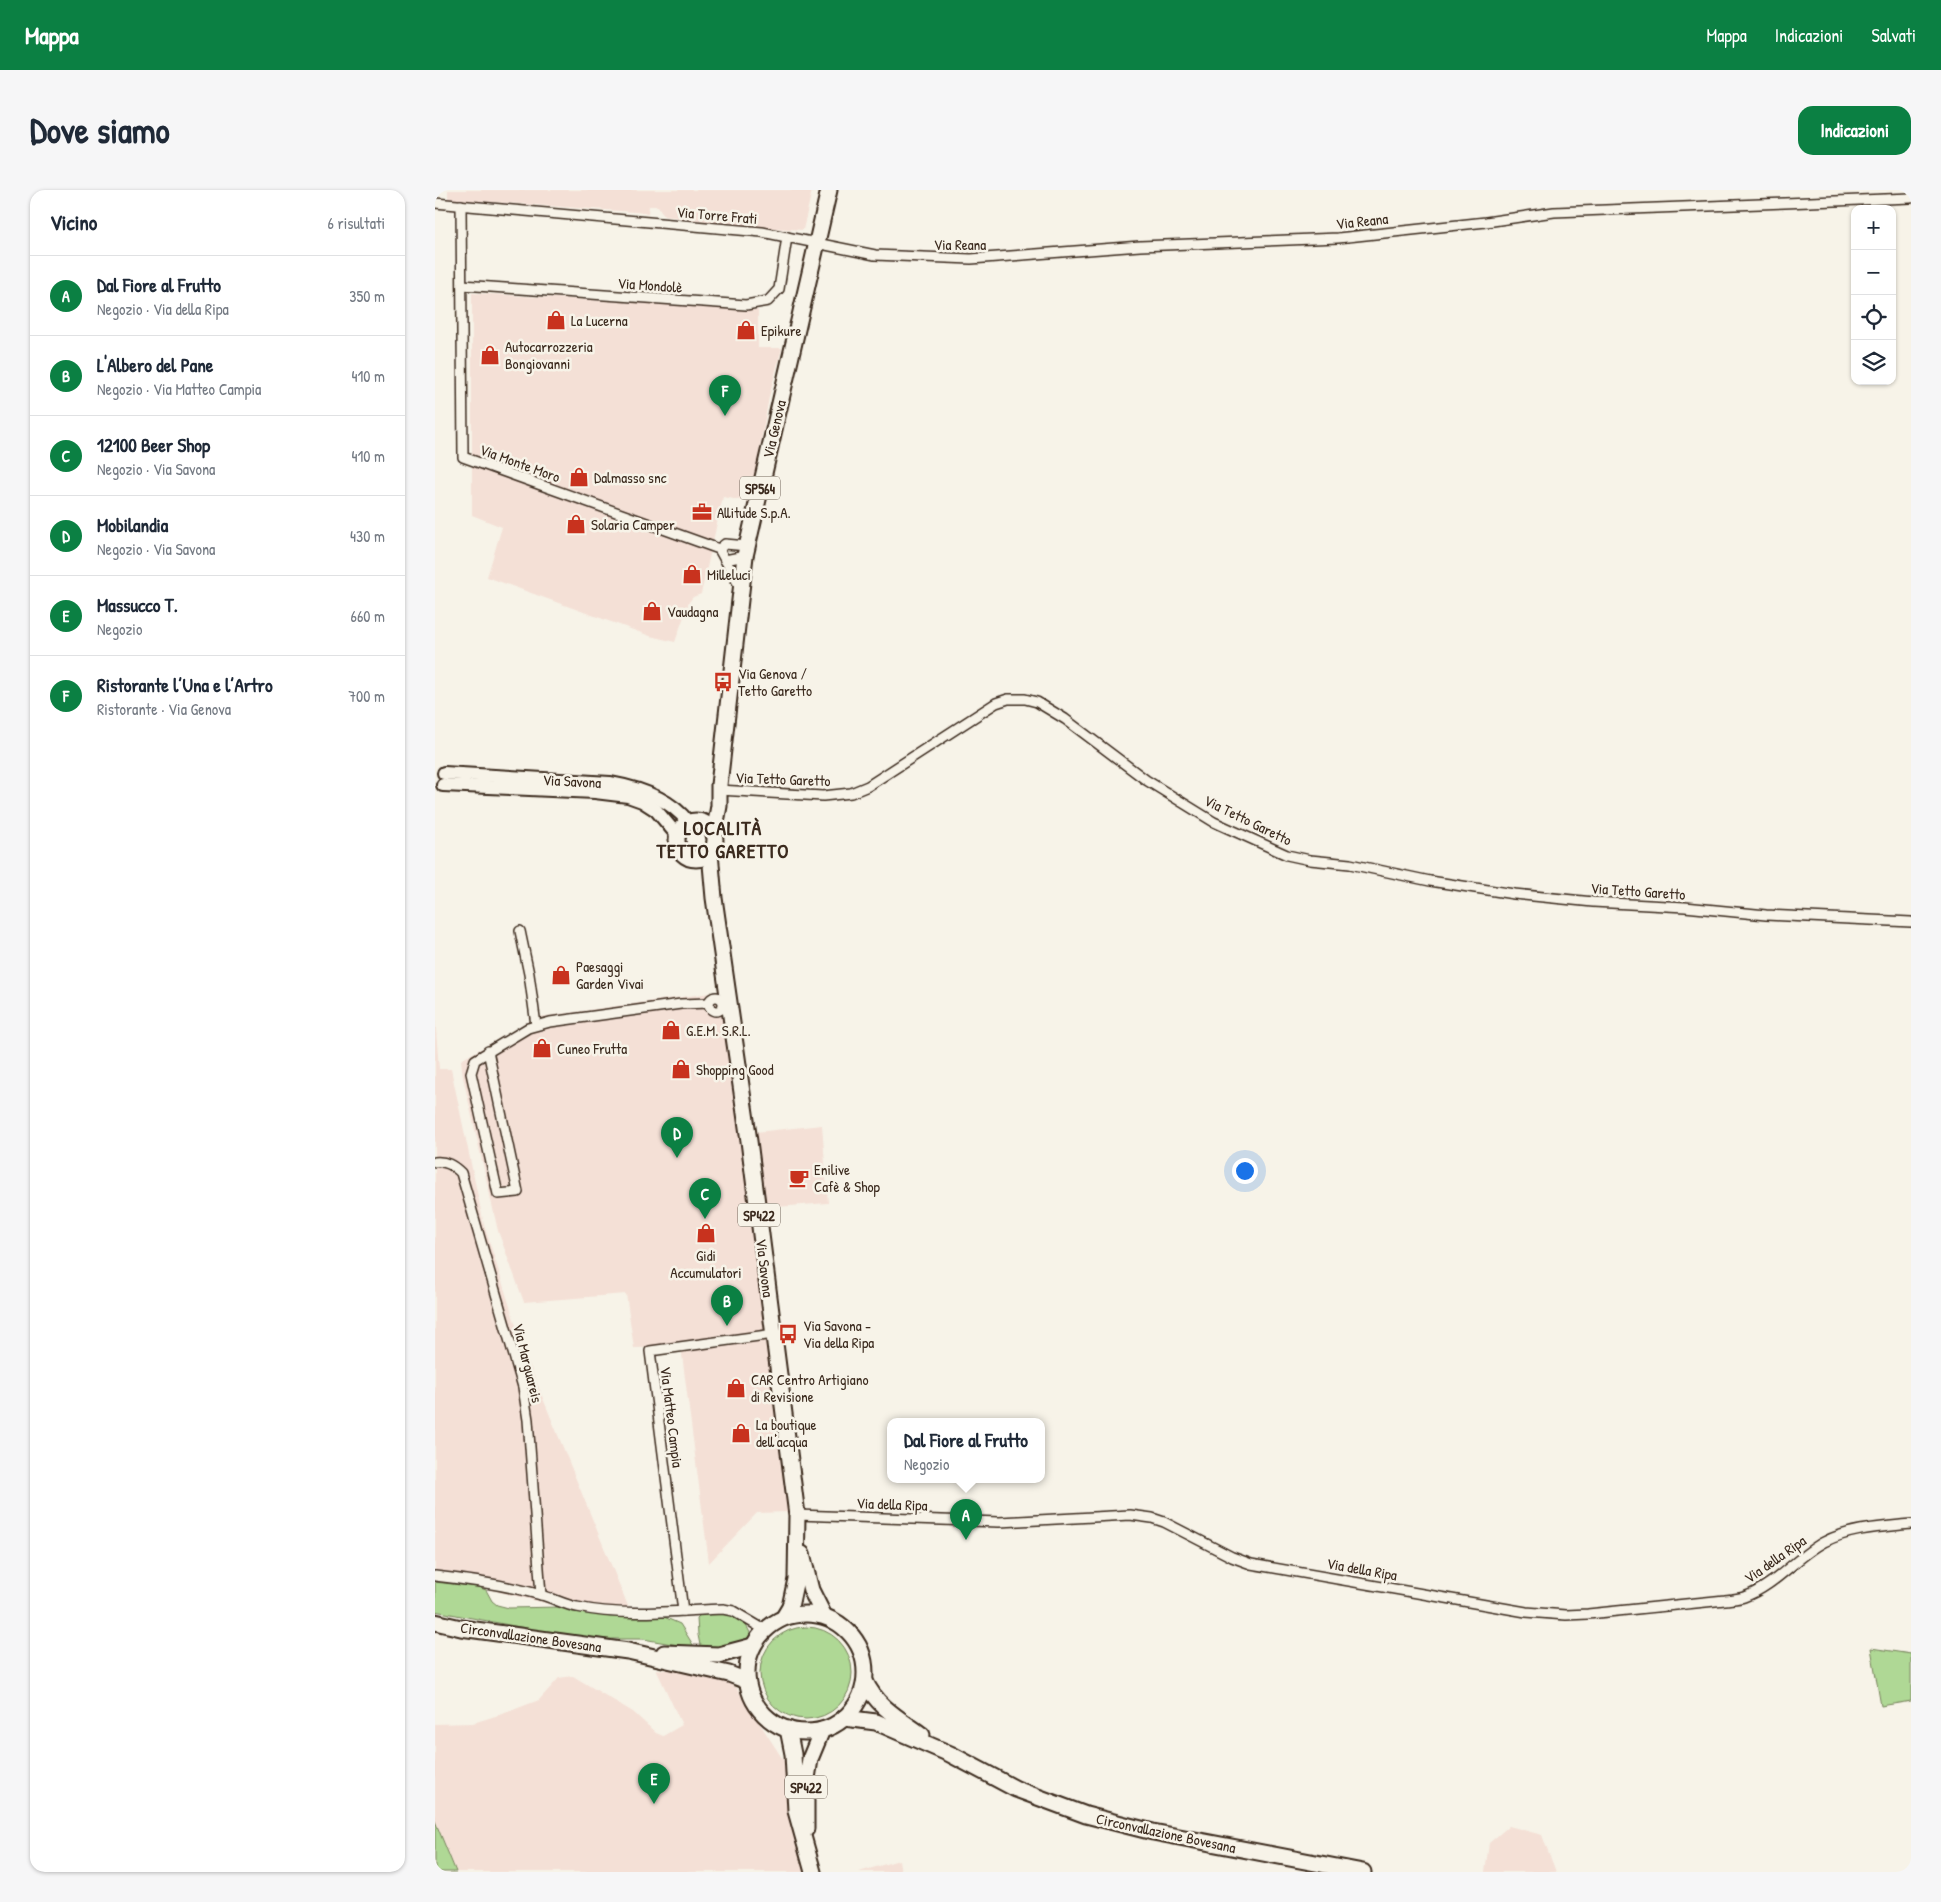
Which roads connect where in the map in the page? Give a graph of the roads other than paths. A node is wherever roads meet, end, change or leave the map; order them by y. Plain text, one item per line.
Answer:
1 (829, 190) edge
2 (1911, 198) edge
3 (435, 203) edge
4 (461, 205) junction
5 (787, 237) junction
6 (817, 242) junction
7 (461, 286) junction
8 (719, 549) junction
9 (746, 551) junction
10 (725, 560) junction
11 (741, 589) junction
12 (719, 790) junction
13 (692, 822) junction
14 (714, 833) junction
15 (677, 835) junction
16 (710, 853) junction
17 (693, 860) junction
18 (714, 898) junction
19 (1911, 922) edge
20 (520, 931) dead end
21 (727, 1003) junction
22 (536, 1026) junction
23 (488, 1051) junction
24 (435, 1162) edge
25 (773, 1334) junction
26 (797, 1516) junction
27 (1911, 1524) edge
28 (798, 1533) junction
29 (435, 1576) edge
30 (541, 1595) junction
31 (683, 1611) junction
32 (823, 1616) junction
33 (784, 1617) junction
34 (435, 1622) edge
35 (765, 1630) junction
36 (753, 1646) junction
37 (682, 1658) junction
38 (865, 1681) junction
39 (747, 1682) junction
40 (844, 1718) junction
41 (788, 1729) junction
42 (822, 1730) junction
43 (950, 1754) junction
44 (806, 1848) junction
45 (813, 1872) edge
46 (1363, 1872) edge

1 - 6 main road, Via Genova / SP564
2 - 6 street, Via Reana
3 - 4 street, Via Torre Frati
4 - 5 street, Via Torre Frati
4 - 7 street, Via Monte Moro
5 - 6 street, Via Torre Frati
5 - 7 street, Via Mondolè
6 - 9 main road, Via Genova / SP564
7 - 8 street, Via Monte Moro
8 - 9 street, Via Monte Moro
8 - 10 street
9 - 10 street
9 - 11 main road, Via Genova / SP564
10 - 11 street
11 - 12 main road, Via Genova / SP564
12 - 13 main road, Via Genova / SP564
12 - 14 main road, Via Genova / SP564
12 - 19 street, Via Tetto Garetto
13 - 14 main road, SP422
13 - 15 main road
13 - 15 street, Via Savona / SP422
14 - 16 main road, SP422
15 - 17 main road, SP422
16 - 17 main road
16 - 18 main road, Via Savona / SP422
17 - 18 main road, Via Savona / SP422
18 - 21 main road, Via Savona / SP422
20 - 22 street
21 - 22 street
21 - 25 main road, Via Savona / SP422
22 - 23 street
23 - 23 street
24 - 30 street, Via Marguareis
25 - 26 main road, Via Savona / SP422
25 - 31 street, Via Matteo Campia
26 - 27 street, Via della Ripa
26 - 28 main road, Via Savona / SP422
28 - 32 main road, Via Savona / SP422
28 - 33 main road, Via Savona / SP422
29 - 30 street
30 - 31 street
31 - 35 street
32 - 33 main road
32 - 38 main road
33 - 35 main road
34 - 37 main road, Circonvallazione Bovesana
35 - 36 main road
36 - 37 main road, Circonvallazione Bovesana
36 - 39 main road
37 - 39 main road, Circonvallazione Bovesana
38 - 40 main road
38 - 43 main road, Circonvallazione Bovesana
39 - 41 main road
40 - 42 main road
40 - 43 main road, Circonvallazione Bovesana
41 - 42 main road
41 - 44 main road, SP422
42 - 44 main road, SP422
43 - 46 main road, Circonvallazione Bovesana
44 - 45 main road, SP422

